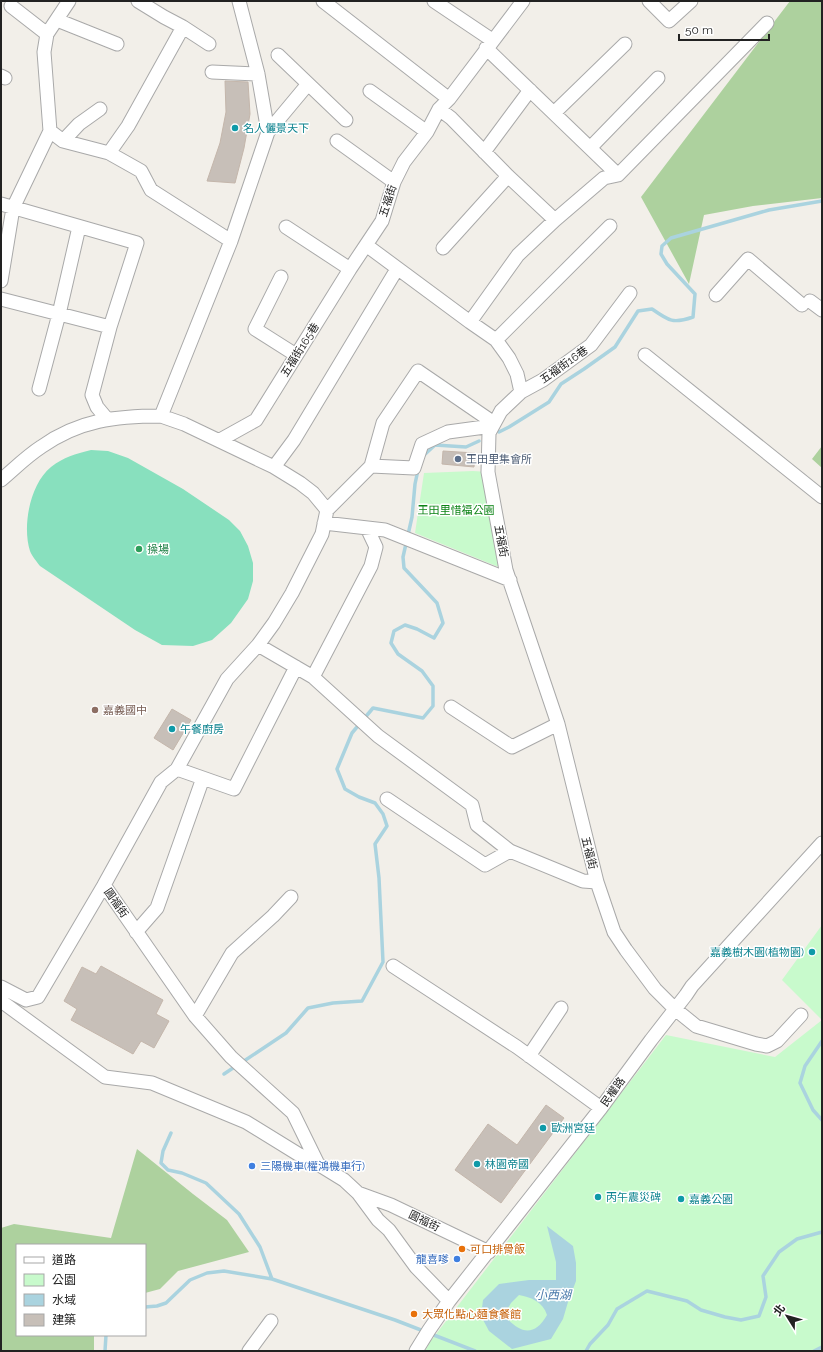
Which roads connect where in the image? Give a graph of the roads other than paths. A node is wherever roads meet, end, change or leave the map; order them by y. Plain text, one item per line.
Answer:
1 (69, 1) edge
2 (138, 1) edge
3 (239, 1) edge
4 (434, 1) edge
5 (523, 1) edge
6 (649, 1) edge
7 (691, 1) edge
8 (328, 4) edge
9 (11, 6) dead end
10 (57, 20) junction
11 (767, 23) dead end
12 (183, 27) junction
13 (47, 34) junction
14 (117, 44) dead end
15 (208, 44) dead end
16 (489, 44) junction
17 (625, 44) dead end
18 (278, 55) dead end
19 (212, 72) dead end
20 (258, 74) junction
21 (658, 78) dead end
22 (308, 84) junction
23 (530, 90) junction
24 (370, 91) dead end
25 (449, 99) junction
26 (100, 109) dead end
27 (439, 109) junction
28 (554, 113) junction
29 (346, 120) dead end
30 (50, 131) junction
31 (268, 132) junction
32 (427, 132) junction
33 (63, 141) junction
34 (338, 141) dead end
35 (590, 148) junction
36 (484, 152) junction
37 (109, 153) junction
38 (618, 175) junction
39 (508, 176) junction
40 (394, 182) junction
41 (7, 206) edge
42 (555, 220) junction
43 (610, 226) dead end
44 (79, 227) junction
45 (286, 227) dead end
46 (230, 241) junction
47 (366, 245) junction
48 (443, 248) dead end
49 (350, 269) junction
50 (397, 269) junction
51 (282, 277) dead end
52 (1, 281) edge
53 (630, 293) dead end
54 (716, 295) dead end
55 (1, 299) edge
56 (822, 310) edge
57 (59, 314) junction
58 (470, 322) junction
59 (110, 327) junction
60 (496, 340) junction
61 (296, 355) junction
62 (645, 355) dead end
63 (39, 389) dead end
64 (521, 392) junction
65 (161, 416) junction
66 (106, 419) junction
67 (493, 425) junction
68 (220, 440) junction
69 (371, 466) junction
70 (274, 467) junction
71 (1, 480) edge
72 (822, 497) edge
73 (327, 510) junction
74 (324, 523) junction
75 (367, 528) junction
76 (510, 580) junction
77 (258, 645) junction
78 (296, 667) junction
79 (313, 677) junction
80 (451, 707) dead end
81 (558, 724) junction
82 (177, 769) junction
83 (203, 778) junction
84 (387, 799) dead end
85 (822, 843) edge
86 (510, 851) junction
87 (597, 882) junction
88 (104, 885) junction
89 (291, 897) dead end
90 (136, 932) junction
91 (393, 966) dead end
92 (1, 987) edge
93 (1, 1001) edge
94 (561, 1008) dead end
95 (675, 1009) junction
96 (802, 1015) dead end
97 (194, 1016) junction
98 (529, 1056) junction
99 (601, 1108) junction
100 (318, 1164) junction
101 (358, 1193) junction
102 (489, 1252) junction
103 (449, 1301) junction
104 (271, 1321) dead end
105 (249, 1351) edge
106 (416, 1351) edge

1 - 10 street
2 - 12 street
3 - 20 street
4 - 16 street
5 - 16 street, 五福街
6 - 7 street
8 - 25 street
9 - 13 street
10 - 13 street
10 - 14 street
11 - 38 street
12 - 15 street
12 - 37 street
13 - 30 street
16 - 23 street
16 - 25 street, 五福街
17 - 28 street
18 - 22 street
19 - 20 street
20 - 31 street
21 - 35 street
22 - 29 street
22 - 31 street
23 - 28 street
23 - 36 street
24 - 32 street
25 - 27 street, 五福街
26 - 33 street
27 - 32 street, 五福街
27 - 36 street
28 - 35 street
30 - 33 street
30 - 41 street
31 - 46 street
32 - 40 street, 五福街
33 - 37 street
34 - 40 street
35 - 38 street
36 - 39 street
37 - 46 street
38 - 42 street
39 - 42 street
39 - 48 street
40 - 47 street, 五福街
41 - 44 street
41 - 52 street
42 - 58 street
43 - 60 street
44 - 57 street
44 - 59 street
45 - 49 street
46 - 65 street
47 - 49 street, 五福街165巷
47 - 50 street
49 - 61 street, 五福街165巷
50 - 58 street
50 - 70 street
51 - 61 street
53 - 64 street, 五福街16巷
54 - 56 street
55 - 57 street
57 - 59 street
57 - 63 street
58 - 60 street
59 - 66 street
60 - 64 street
61 - 68 street, 五福街165巷
62 - 72 street
64 - 67 street, 五福街
65 - 66 street
65 - 68 street
66 - 71 street
67 - 69 street
67 - 69 street
67 - 76 street, 五福街
68 - 70 street
69 - 73 street
70 - 73 street
73 - 74 street
74 - 75 street
74 - 77 street
75 - 76 street
75 - 79 street
76 - 81 street, 五福街
77 - 78 street
77 - 82 street
78 - 79 street
78 - 83 street
79 - 86 street
80 - 81 street
81 - 87 street, 五福街
82 - 83 street
82 - 88 street
83 - 90 street
84 - 86 street
85 - 95 street, 民權路
86 - 87 street
87 - 95 street, 五福街
88 - 90 street, 圓福街
88 - 92 street, 圓福街
89 - 97 street
90 - 97 street, 圓福街
91 - 98 street
93 - 100 street, 圓福街
94 - 98 street
95 - 96 street, 五福街
95 - 99 street, 民權路
97 - 100 street, 圓福街
98 - 99 street
99 - 102 street, 民權路
100 - 101 street, 圓福街
101 - 102 street, 圓福街
101 - 103 street, 圓福街
102 - 103 street, 民權路
103 - 106 street, 民權路
104 - 105 street

